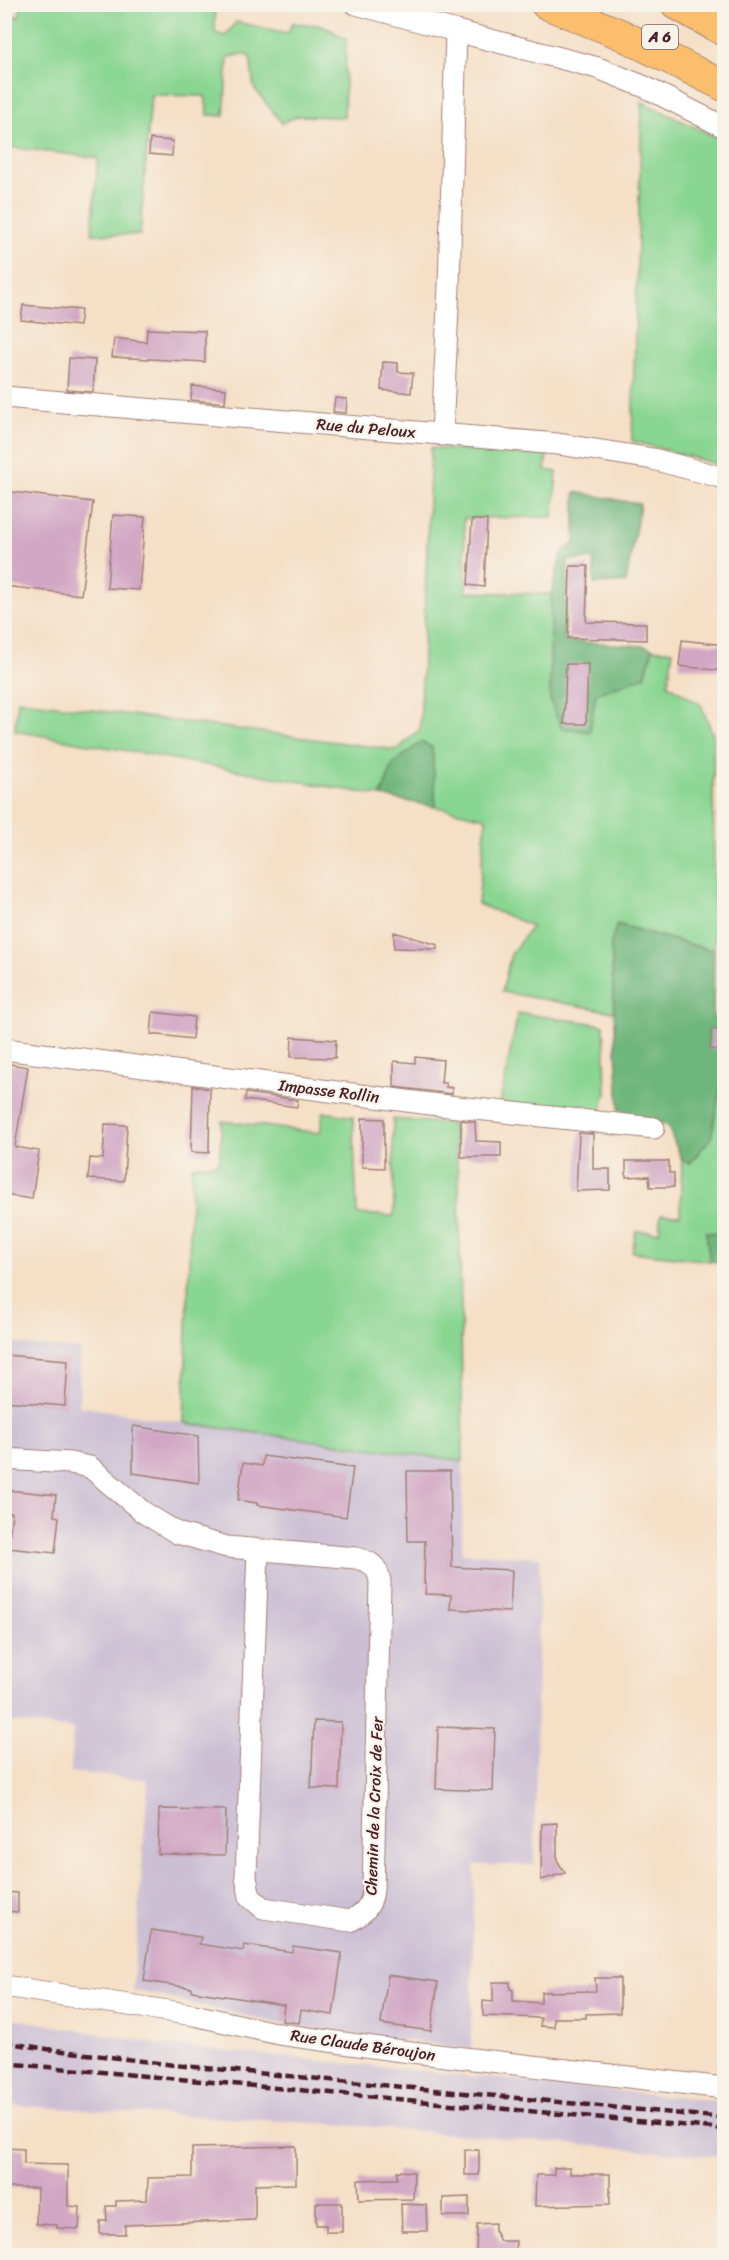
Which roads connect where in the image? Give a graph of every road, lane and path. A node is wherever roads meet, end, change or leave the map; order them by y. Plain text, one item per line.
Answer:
1 (356, 4) edge
2 (546, 4) edge
3 (595, 4) edge
4 (676, 4) edge
5 (456, 31) junction
6 (724, 31) edge
7 (724, 70) edge
8 (724, 86) edge
9 (724, 127) edge
10 (4, 397) edge
11 (442, 435) junction
12 (724, 478) edge
13 (4, 1049) edge
14 (654, 1128) dead end
15 (4, 1459) edge
16 (258, 1551) junction
17 (4, 1986) edge
18 (724, 2088) edge

1 - 5 street
2 - 8 highway
3 - 7 highway, A 6
4 - 6 highway, A 6
5 - 9 street
5 - 11 street
10 - 11 street, Rue du Peloux
11 - 12 street, Rue du Peloux
13 - 14 street, Impasse Rollin
15 - 16 street, Chemin de la Croix de Fer
16 - 16 street, Chemin de la Croix de Fer
17 - 18 street, Rue Claude Béroujon

